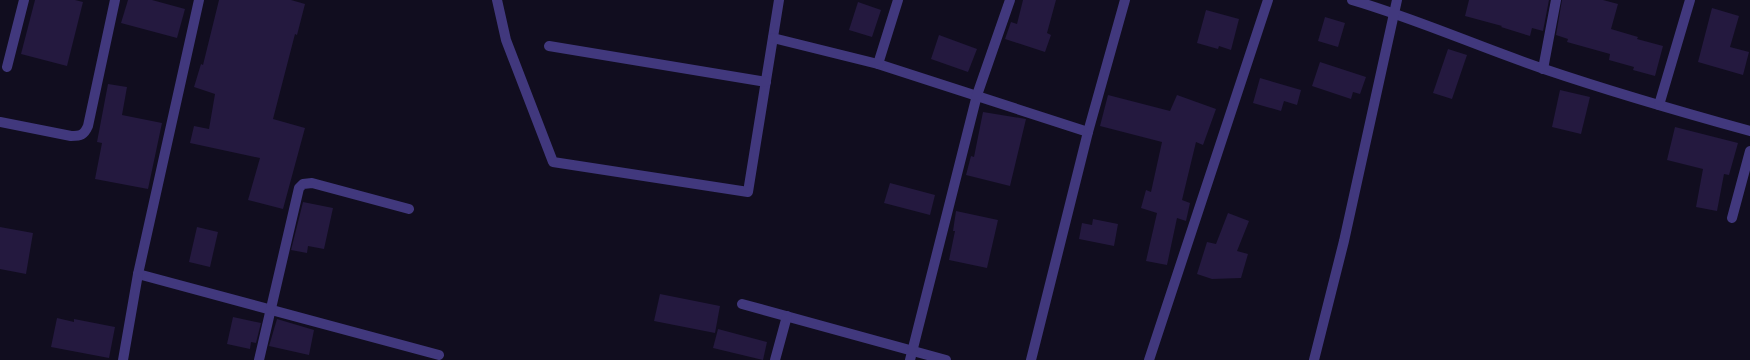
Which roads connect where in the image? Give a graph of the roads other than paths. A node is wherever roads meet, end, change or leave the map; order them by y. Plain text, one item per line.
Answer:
1 (24, 0) edge
2 (115, 0) edge
3 (199, 0) edge
4 (497, 0) edge
5 (779, 0) edge
6 (898, 0) edge
7 (1010, 0) edge
8 (1125, 0) edge
9 (1268, 0) edge
10 (1352, 0) edge
11 (1397, 0) edge
12 (1556, 0) edge
13 (1690, 0) edge
14 (1394, 12) junction
15 (773, 38) junction
16 (550, 46) dead end
17 (878, 64) junction
18 (8, 67) dead end
19 (1543, 69) junction
20 (766, 82) junction
21 (977, 95) junction
22 (1659, 105) junction
23 (0, 122) edge
24 (1750, 131) edge
25 (1088, 132) junction
26 (1750, 150) edge
27 (409, 209) dead end
28 (1732, 218) dead end
29 (138, 274) junction
30 (742, 304) dead end
31 (271, 310) junction
32 (786, 316) junction
33 (439, 355) dead end
34 (911, 356) edge
35 (123, 360) edge
36 (259, 360) edge
37 (775, 360) edge
38 (946, 360) edge
39 (1031, 360) edge
40 (1150, 360) edge
41 (1314, 360) edge

1 - 18 street
2 - 23 street
3 - 29 street
4 - 20 street
5 - 15 street
6 - 17 street
7 - 21 street
8 - 25 street
9 - 40 street
10 - 14 street
11 - 14 street
12 - 19 street
13 - 22 street
14 - 19 street
14 - 41 street
15 - 17 street
15 - 20 street
16 - 20 street
17 - 21 street
19 - 22 street
21 - 25 street
21 - 34 street
22 - 24 street
25 - 39 street
26 - 28 street
27 - 31 street
29 - 31 street
29 - 35 street
30 - 32 street
31 - 33 street
31 - 36 street
32 - 34 street
32 - 37 street
34 - 38 street

